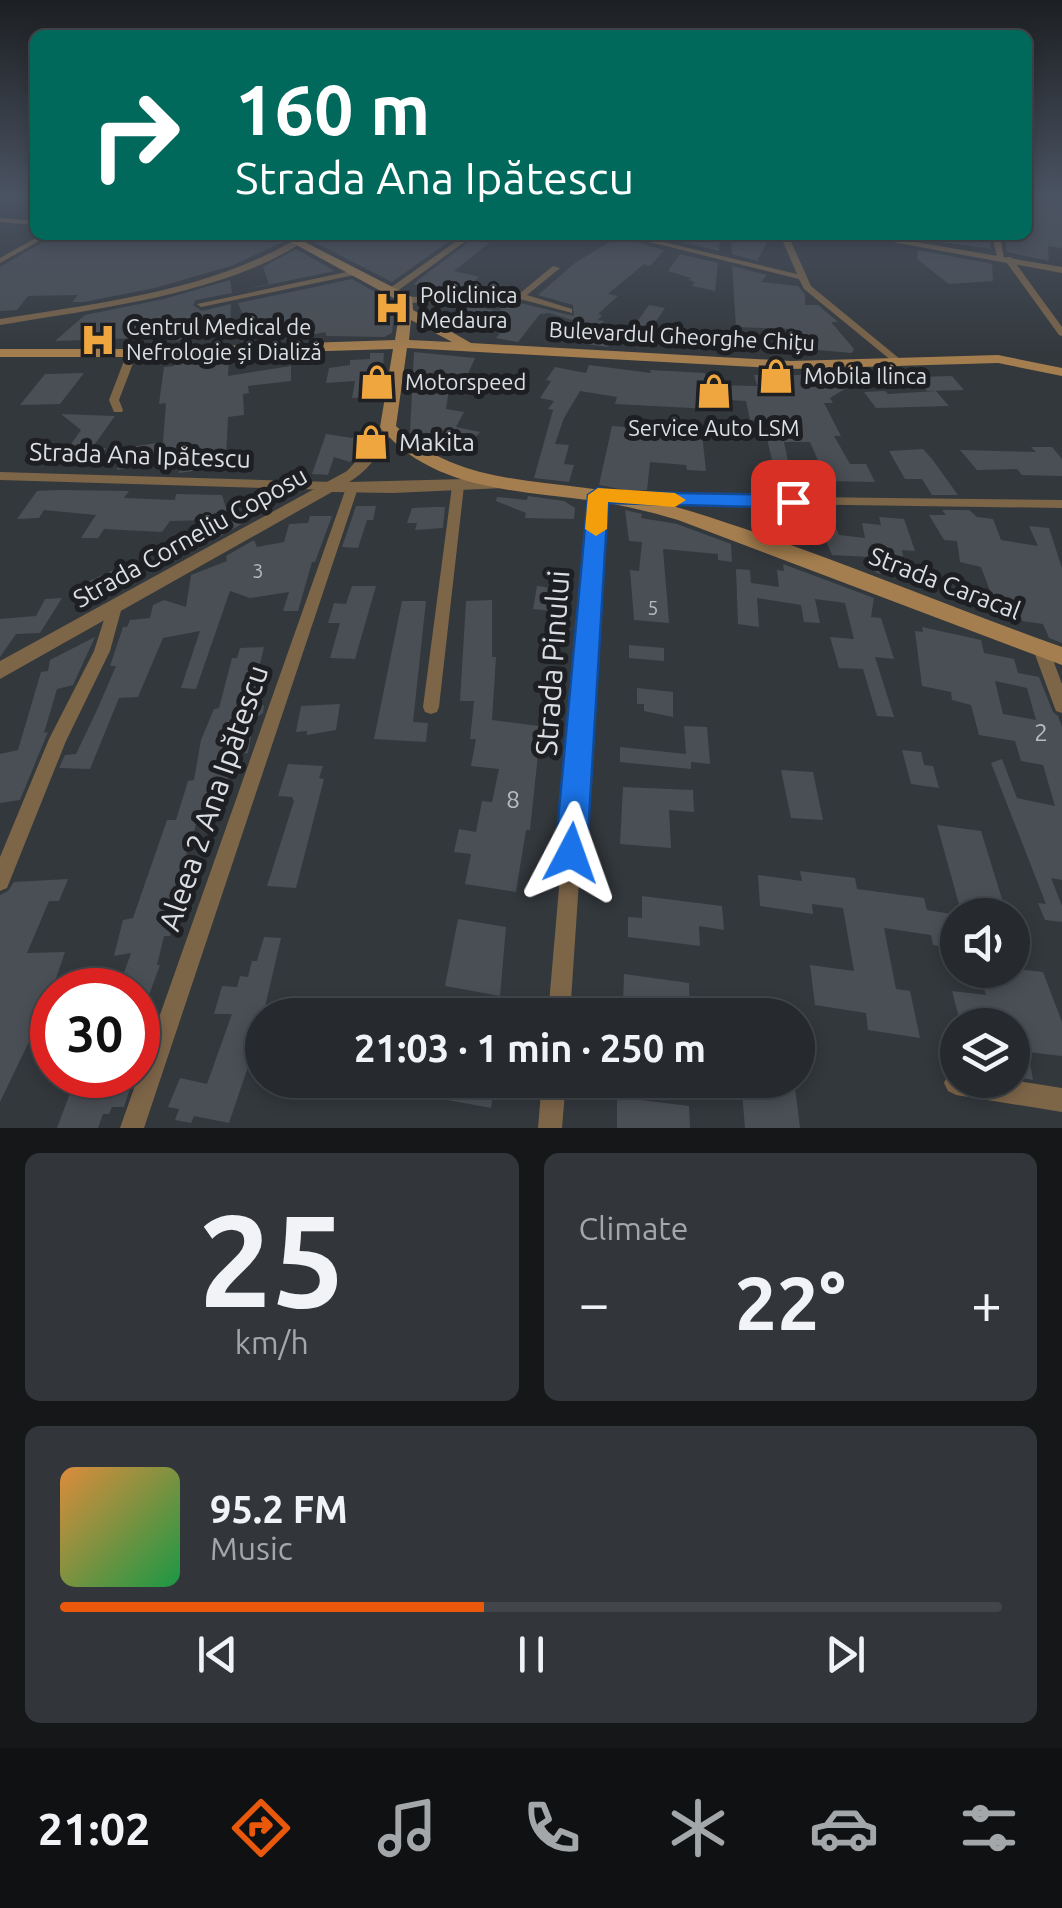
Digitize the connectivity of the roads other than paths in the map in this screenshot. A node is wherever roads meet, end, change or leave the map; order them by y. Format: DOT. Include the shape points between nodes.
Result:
graph roads {
  1 [pos="23,249"];
  2 [pos="285,249"];
  3 [pos="307,249"];
  4 [pos="451,249"];
  5 [pos="684,249"];
  6 [pos="790,249"];
  7 [pos="945,249"];
  8 [pos="1001,249"];
  9 [pos="1005,258"];
  10 [pos="0,262"];
  11 [pos="556,268"];
  12 [pos="1062,270"];
  13 [pos="356,272"];
  14 [pos="801,276"];
  15 [pos="394,290"];
  16 [pos="521,296"];
  17 [pos="201,304"];
  18 [pos="408,306"];
  19 [pos="569,311"];
  20 [pos="0,322"];
  21 [pos="1062,333"];
  22 [pos="399,344"];
  23 [pos="470,346"];
  24 [pos="0,352"];
  25 [pos="132,353"];
  26 [pos="900,364"];
  27 [pos="1061,371"];
  28 [pos="118,410"];
  29 [pos="388,427"];
  30 [pos="0,476"];
  31 [pos="504,484"];
  32 [pos="458,486"];
  33 [pos="342,487"];
  34 [pos="598,495"];
  35 [pos="621,499"];
  36 [pos="1062,504"];
  37 [pos="116,606"];
  38 [pos="1052,652"];
  39 [pos="0,671"];
  40 [pos="1062,706"];
  41 [pos="430,707"];
  42 [pos="0,880"];
  43 [pos="560,998"];
  44 [pos="1030,1095"];
  45 [pos="552,1098"];
  46 [pos="1062,1100"];
  47 [pos="132,1128"];
  48 [pos="550,1128"];
  1 -- 10 [label="street"];
  2 -- 20 [label="street" via="196,282"];
  3 -- 13 [label="main road"];
  4 -- 15 [label="street"];
  5 -- 14 [label="street"];
  6 -- 14 [label="street"];
  7 -- 9 [label="street"];
  8 -- 9 [label="street"];
  9 -- 12 [label="street"];
  9 -- 21 [label="street"];
  11 -- 16 [label="street"];
  13 -- 15 [label="main road"];
  13 -- 17 [label="street"];
  14 -- 26 [label="street"];
  15 -- 18 [label="main road"];
  16 -- 18 [label="street"];
  16 -- 19 [label="street"];
  18 -- 22 [label="main road"];
  18 -- 23 [label="main road"];
  22 -- 23 [label="main road, Bulevardul Gheorghe Chițu"];
  22 -- 25 [label="main road, Bulevardul Gheorghe Chițu"];
  22 -- 29 [label="main road"];
  23 -- 26 [label="main road, Bulevardul Gheorghe Chițu" via="791,365"];
  24 -- 25 [label="main road, Bulevardul Gheorghe Chițu"];
  25 -- 28 [label="street" via="114,400"];
  26 -- 27 [label="main road, Bulevardul Gheorghe Chițu" via="998,360"];
  29 -- 31 [label="main road, Strada Caracal" via="424,459"];
  29 -- 33 [label="street, Strada Corneliu Coposu"];
  30 -- 33 [label="street, Strada Ana Ipătescu"];
  31 -- 32 [label="street, Strada Ana Ipătescu"];
  31 -- 34 [label="main road, Strada Caracal"];
  32 -- 33 [label="street, Strada Ana Ipătescu"];
  32 -- 41 [label="street"];
  33 -- 37 [label="street, Strada Corneliu Coposu"];
  33 -- 47 [label="street, Aleea 2 Ana Ipătescu"];
  34 -- 35 [label="main road, Strada Caracal"];
  34 -- 43 [label="street, Strada Pinului"];
  35 -- 36 [label="street"];
  35 -- 38 [label="main road, Strada Caracal" via="715,526"];
  37 -- 39 [label="street, Strada Corneliu Coposu"];
  37 -- 42 [label="street"];
  38 -- 40 [label="street"];
  44 -- 46 [label="street"];
  45 -- 48 [label="street"];
}
